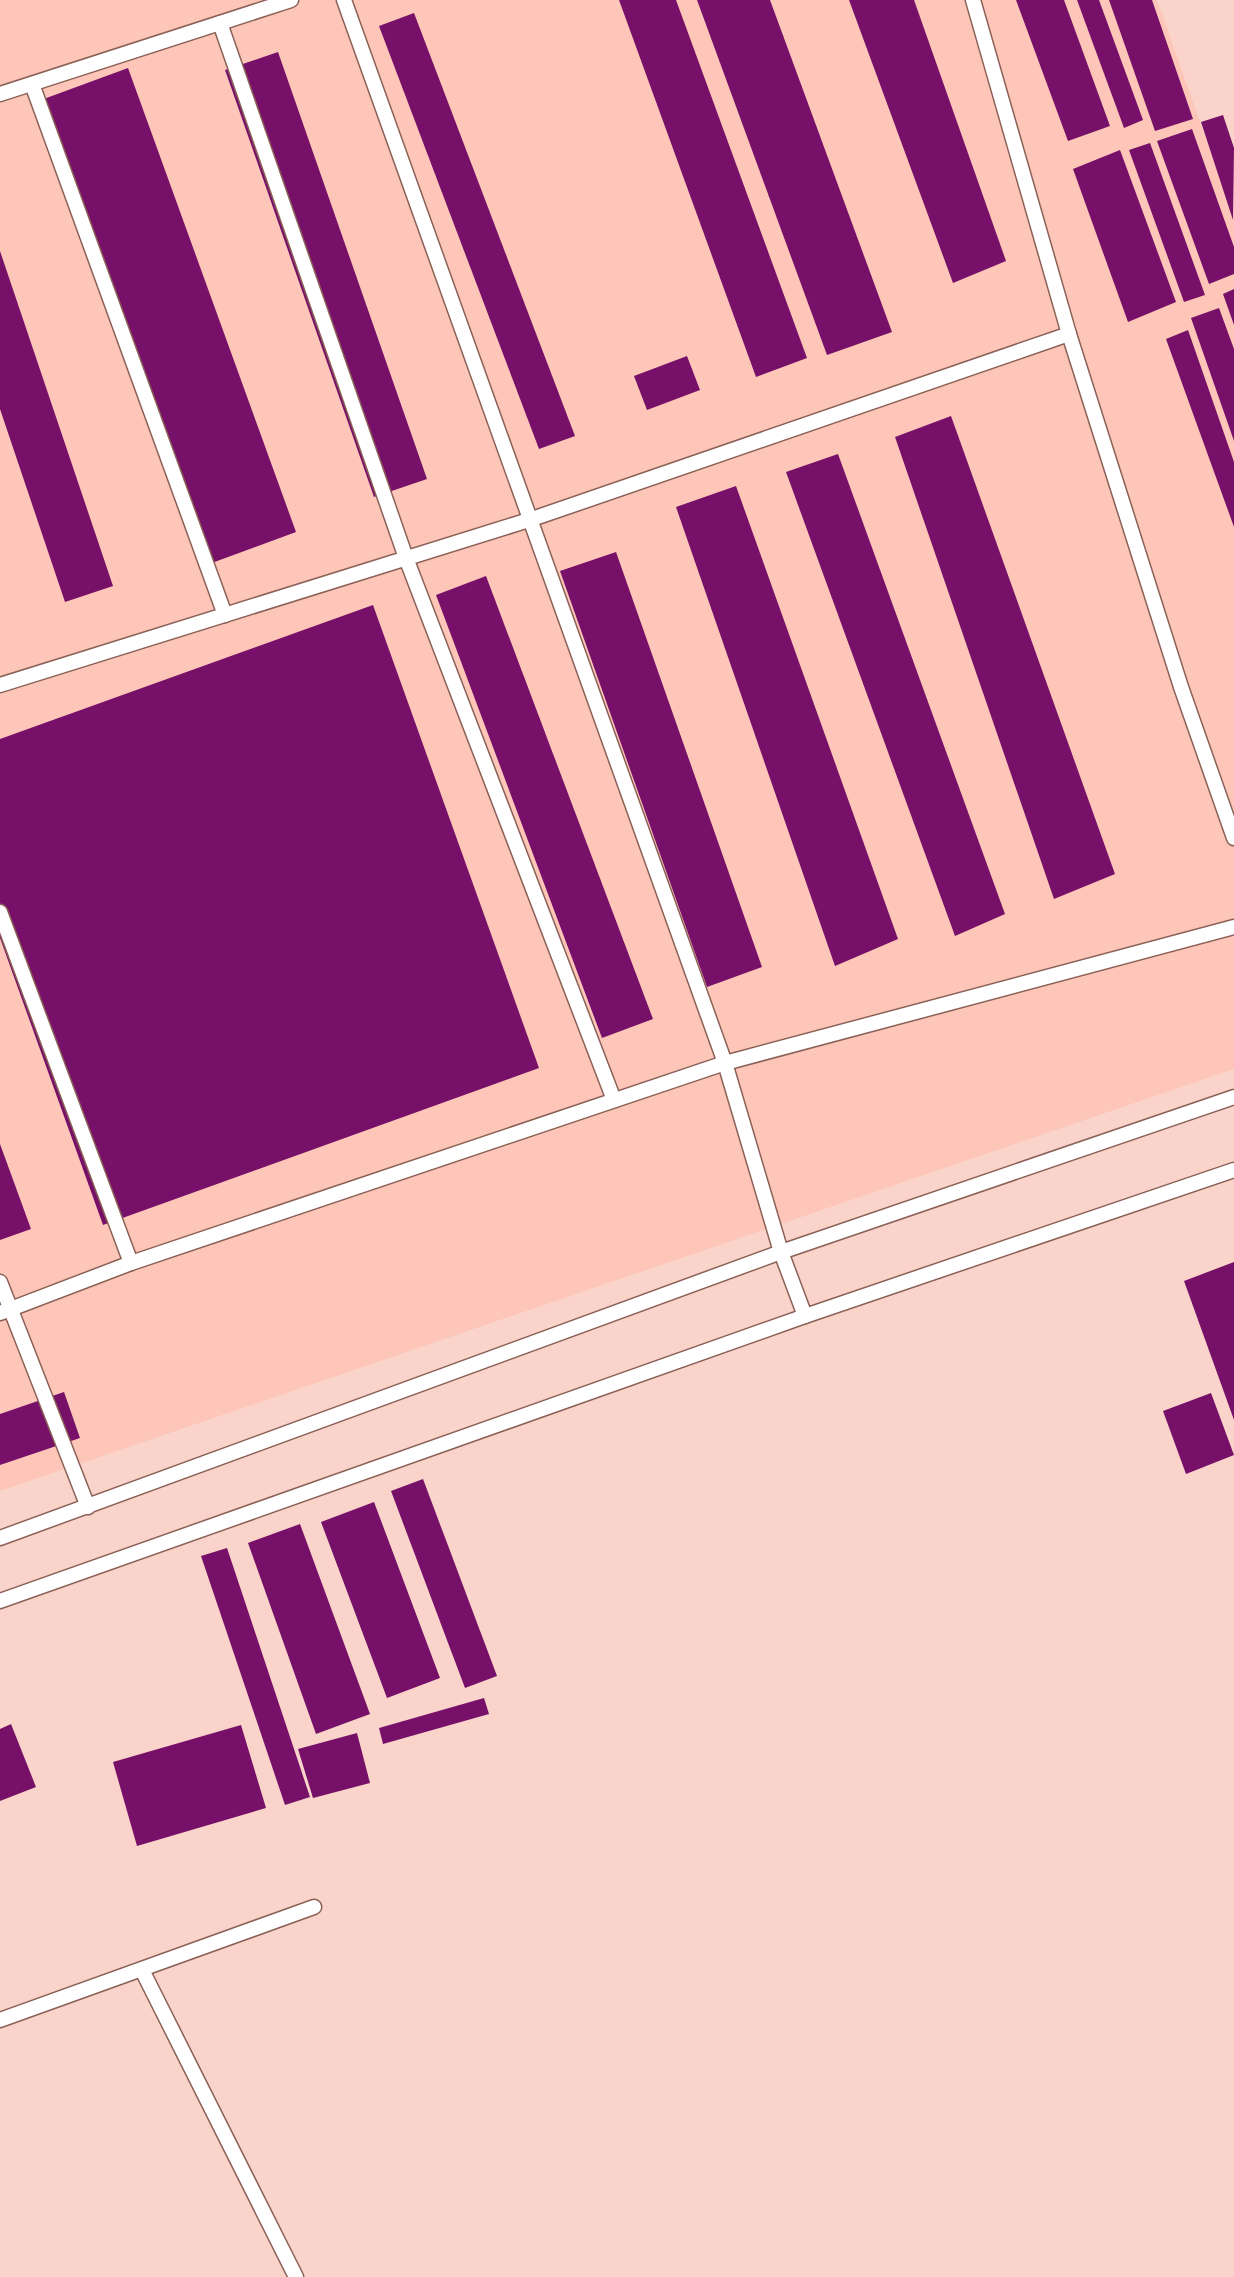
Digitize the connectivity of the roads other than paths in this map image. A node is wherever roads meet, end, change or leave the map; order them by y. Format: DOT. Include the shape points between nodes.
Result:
graph roads {
  1 [pos="291,0"];
  2 [pos="344,0"];
  3 [pos="973,0"];
  4 [pos="220,23"];
  5 [pos="32,84"];
  6 [pos="0,94"];
  7 [pos="1069,334"];
  8 [pos="532,519"];
  9 [pos="406,558"];
  10 [pos="225,615"];
  11 [pos="0,685"];
  12 [pos="1234,838"];
  13 [pos="0,912"];
  14 [pos="1234,927"];
  15 [pos="725,1063"];
  16 [pos="1234,1097"];
  17 [pos="614,1100"];
  18 [pos="1234,1170"];
  19 [pos="781,1252"];
  20 [pos="131,1263"];
  21 [pos="0,1282"];
  22 [pos="5,1311"];
  23 [pos="805,1316"];
  24 [pos="88,1507"];
  25 [pos="0,1538"];
  26 [pos="0,1601"];
  27 [pos="314,1907"];
  28 [pos="142,1970"];
  29 [pos="0,2020"];
  30 [pos="296,2277"];
  1 -- 4 [label="lane"];
  2 -- 8 [label="lane"];
  3 -- 7 [label="lane"];
  4 -- 5 [label="lane"];
  4 -- 9 [label="lane"];
  5 -- 6 [label="lane"];
  5 -- 10 [label="lane"];
  7 -- 8 [label="lane"];
  7 -- 12 [label="lane"];
  8 -- 9 [label="lane"];
  8 -- 15 [label="lane"];
  9 -- 10 [label="lane"];
  9 -- 17 [label="lane"];
  10 -- 11 [label="lane"];
  13 -- 20 [label="lane"];
  14 -- 15 [label="lane"];
  15 -- 17 [label="lane"];
  15 -- 19 [label="lane"];
  16 -- 19 [label="lane"];
  17 -- 20 [label="lane"];
  18 -- 23 [label="lane"];
  19 -- 23 [label="lane"];
  19 -- 24 [label="lane"];
  20 -- 22 [label="lane"];
  21 -- 22 [label="lane"];
  22 -- 24 [label="lane"];
  23 -- 26 [label="lane"];
  24 -- 25 [label="lane"];
  27 -- 28 [label="lane"];
  28 -- 29 [label="lane"];
  28 -- 30 [label="lane"];
}
